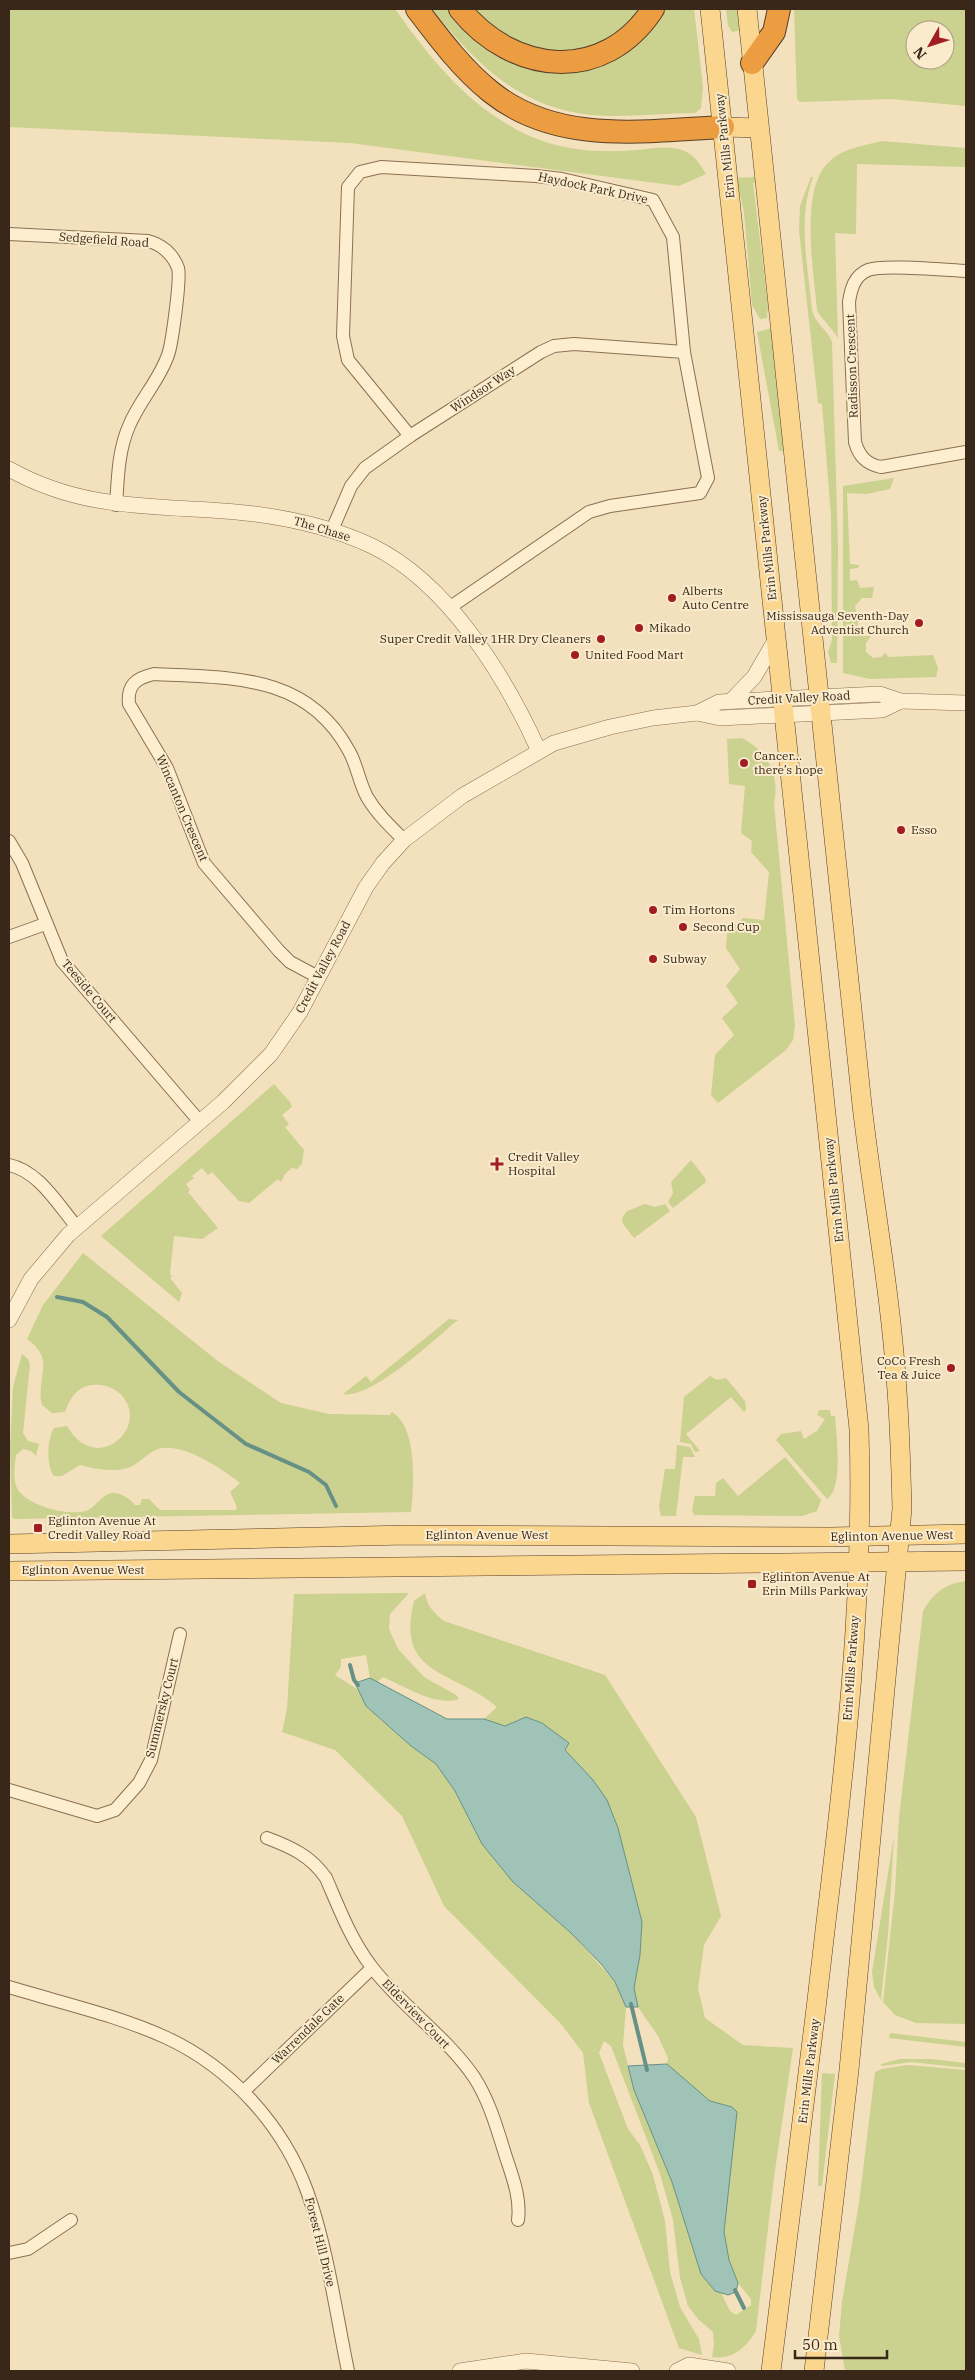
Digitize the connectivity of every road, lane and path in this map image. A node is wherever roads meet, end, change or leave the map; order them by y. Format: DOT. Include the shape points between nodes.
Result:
graph roads {
  1 [pos="417,9"];
  2 [pos="460,9"];
  3 [pos="653,9"];
  4 [pos="710,9"];
  5 [pos="747,9"];
  6 [pos="779,9"];
  7 [pos="752,63"];
  8 [pos="723,128"];
  9 [pos="759,128"];
  10 [pos="9,234"];
  11 [pos="966,271"];
  12 [pos="684,352"];
  13 [pos="410,436"];
  14 [pos="966,452"];
  15 [pos="9,469"];
  16 [pos="116,505"];
  17 [pos="332,530"];
  18 [pos="449,608"];
  19 [pos="776,639"];
  20 [pos="731,701"];
  21 [pos="966,703"];
  22 [pos="820,705"];
  23 [pos="784,707"];
  24 [pos="697,713"];
  25 [pos="539,751"];
  26 [pos="404,840"];
  27 [pos="9,841"];
  28 [pos="45,924"];
  29 [pos="9,937"];
  30 [pos="318,977"];
  31 [pos="200,1122"];
  32 [pos="9,1165"];
  33 [pos="77,1227"];
  34 [pos="9,1320"];
  35 [pos="966,1534"];
  36 [pos="860,1536"];
  37 [pos="899,1536"];
  38 [pos="9,1544"];
  39 [pos="966,1561"];
  40 [pos="897,1562"];
  41 [pos="858,1563"];
  42 [pos="9,1571"];
  43 [pos="180,1634"];
  44 [pos="9,1790"];
  45 [pos="267,1838"];
  46 [pos="372,1968"];
  47 [pos="9,1987"];
  48 [pos="244,2091"];
  49 [pos="71,2220"];
  50 [pos="518,2220"];
  51 [pos="9,2253"];
  52 [pos="348,2371"];
  53 [pos="460,2371"];
  54 [pos="632,2371"];
  55 [pos="677,2371"];
  56 [pos="728,2371"];
  57 [pos="771,2371"];
  58 [pos="814,2371"];
  1 -- 8 [label="highway" via="443,43 491,92 534,117 595,131"];
  2 -- 3 [label="highway" via="482,33 505,49 537,60 558,61 586,59 606,51 625,39"];
  4 -- 8 [label="main road, Erin Mills Parkway"];
  5 -- 7 [label="main road"];
  6 -- 7 [label="highway" via="774,32"];
  7 -- 9 [label="main road"];
  8 -- 9 [label="main road"];
  8 -- 19 [label="main road, Erin Mills Parkway"];
  9 -- 22 [label="main road"];
  10 -- 16 [label="street, Sedgefield Road" via="148,241 159,244 170,254 178,269 172,344 162,368 129,424 121,447"];
  11 -- 14 [label="street, Radisson Crescent" via="868,270 856,279 849,302 855,442 864,460 881,467"];
  12 -- 13 [label="street, Windsor Way" via="574,344 554,346"];
  12 -- 13 [label="street, Haydock Park Drive" via="673,236 654,200 536,176 381,167 360,172 348,187 344,268 348,360"];
  12 -- 18 [label="street, Haydock Park Drive" via="708,478 700,494 610,506 590,512"];
  13 -- 17 [label="street, Windsor Way" via="365,468 351,486"];
  15 -- 16 [label="street, The Chase" via="65,494"];
  16 -- 17 [label="street, The Chase" via="282,517"];
  17 -- 18 [label="street, The Chase" via="373,547 415,574"];
  18 -- 25 [label="street, The Chase" via="503,682"];
  19 -- 20 [label="street" via="754,677"];
  19 -- 23 [label="main road, Erin Mills Parkway"];
  20 -- 23 [label="street, Credit Valley Road"];
  20 -- 24 [label="street, Credit Valley Road" via="719,702"];
  21 -- 22 [label="street, Credit Valley Road" via="901,701 882,710"];
  22 -- 23 [label="street, Credit Valley Road"];
  22 -- 37 [label="main road" via="863,1111 896,1381 902,1490"];
  23 -- 24 [label="street, Credit Valley Road" via="720,718"];
  23 -- 36 [label="main road, Erin Mills Parkway" via="859,1429"];
  24 -- 25 [label="street, Credit Valley Road" via="610,727 565,738"];
  25 -- 26 [label="street, Credit Valley Road" via="462,796"];
  26 -- 30 [label="street, Credit Valley Road" via="366,887"];
  26 -- 30 [label="street, Wincanton Crescent" via="376,812 340,736 326,717 305,701 283,690 243,679 154,674 143,676 131,686 129,704 167,768 204,863 290,962"];
  27 -- 28 [label="street, Teeside Court" via="22,863"];
  28 -- 29 [label="street"];
  28 -- 31 [label="street, Teeside Court" via="62,961"];
  30 -- 31 [label="street, Credit Valley Road" via="300,1012 271,1054"];
  31 -- 33 [label="street, Credit Valley Road"];
  32 -- 33 [label="street" via="20,1167 34,1177"];
  33 -- 34 [label="street, Credit Valley Road" via="31,1279"];
  35 -- 37 [label="main road, Eglinton Avenue West"];
  36 -- 37 [label="main road, Eglinton Avenue West"];
  36 -- 38 [label="main road, Eglinton Avenue West" via="407,1535"];
  36 -- 41 [label="main road, Erin Mills Parkway"];
  37 -- 40 [label="main road"];
  39 -- 40 [label="main road, Eglinton Avenue West"];
  40 -- 41 [label="main road, Eglinton Avenue West"];
  40 -- 58 [label="main road" via="849,2070"];
  41 -- 42 [label="main road, Eglinton Avenue West"];
  41 -- 57 [label="main road, Erin Mills Parkway" via="850,1702 836,1837"];
  43 -- 44 [label="street, Summersky Court" via="150,1760 139,1784 115,1810 97,1816"];
  45 -- 46 [label="street, Elderview Court" via="290,1847 319,1868 358,1949"];
  46 -- 48 [label="street, Warrendale Gate"];
  46 -- 50 [label="street, Elderview Court" via="459,2058 483,2093 516,2186 520,2205"];
  47 -- 48 [label="street, Forest Hill Drive" via="120,2020 169,2039 214,2066"];
  48 -- 52 [label="street, Forest Hill Drive" via="293,2158 307,2190"];
  49 -- 51 [label="street" via="28,2249"];
  53 -- 54 [label="street" via="526,2361"];
  55 -- 56 [label="street" via="689,2365"];
}
